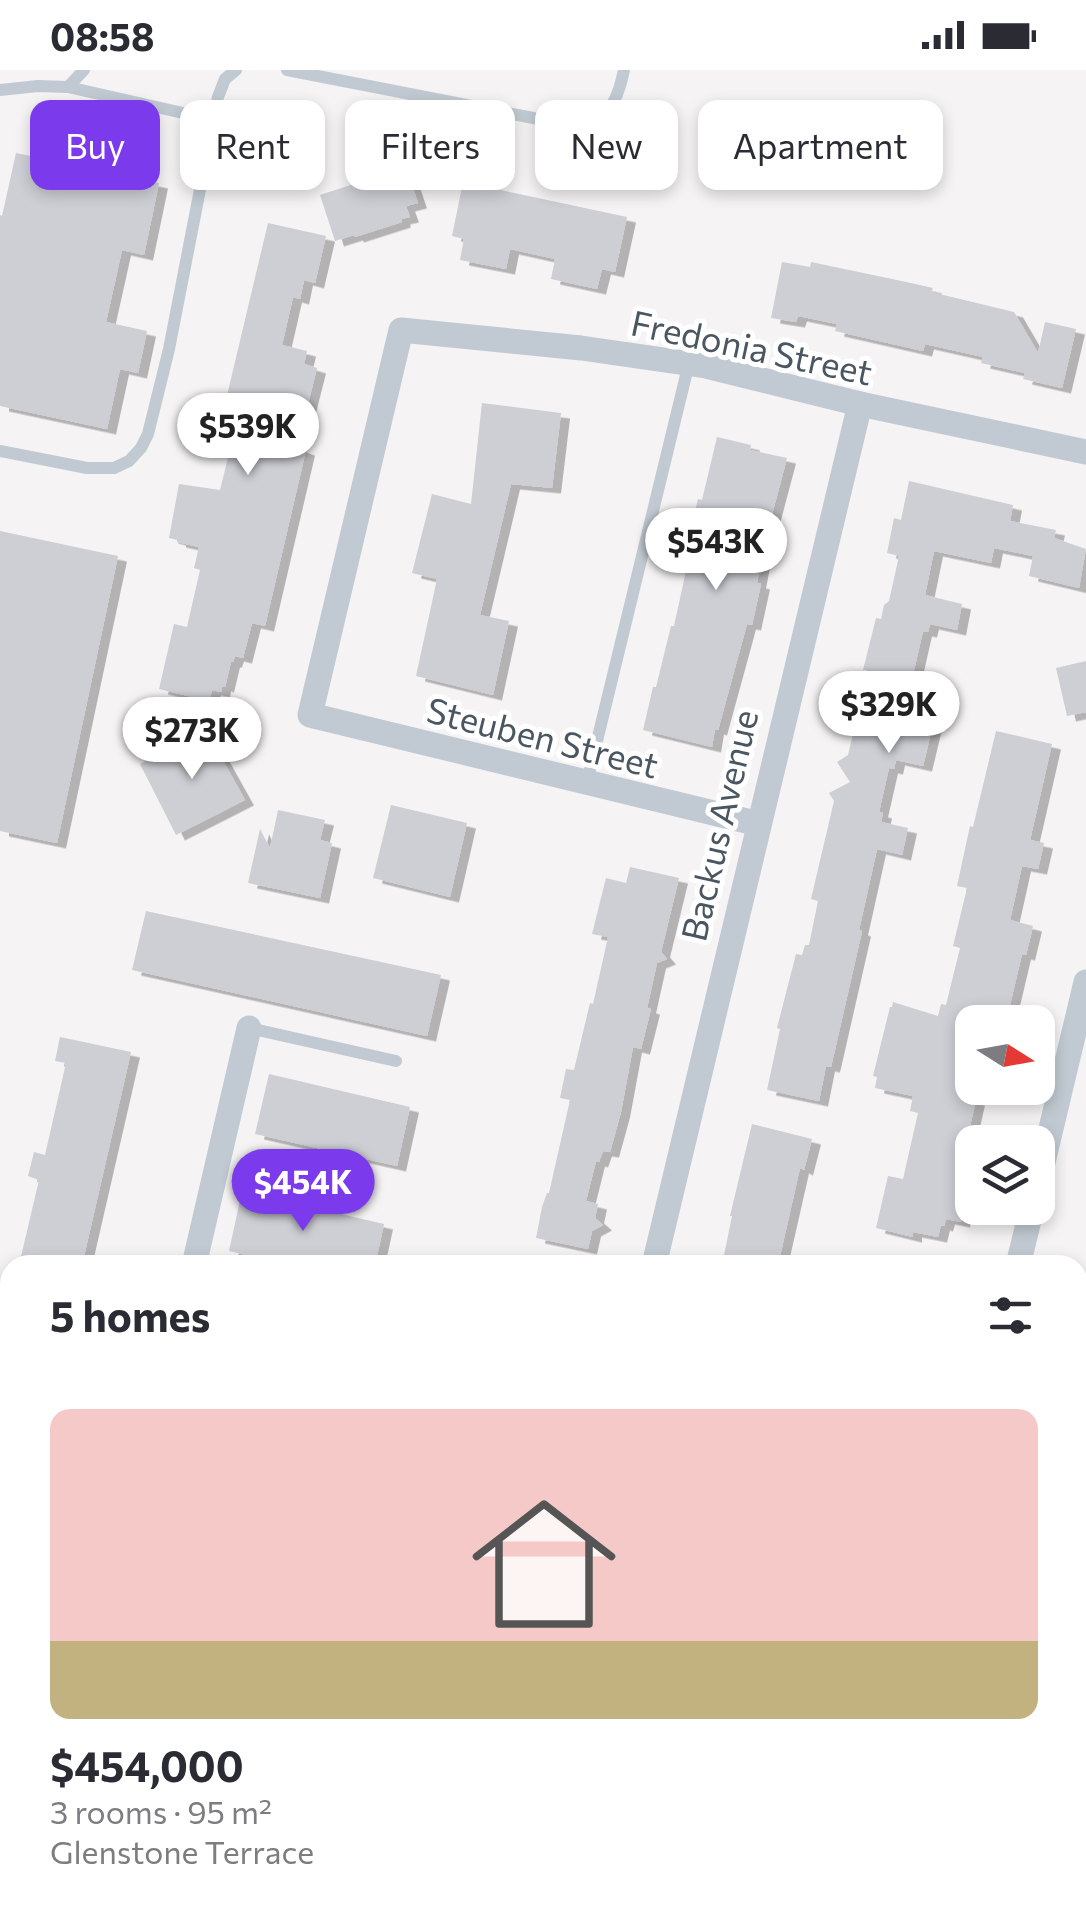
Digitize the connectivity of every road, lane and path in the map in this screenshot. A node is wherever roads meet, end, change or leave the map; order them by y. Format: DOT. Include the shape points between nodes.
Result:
graph roads {
  1 [pos="84,70"];
  2 [pos="236,70"];
  3 [pos="287,70"];
  4 [pos="624,70"];
  5 [pos="68,87"];
  6 [pos="0,90"];
  7 [pos="219,100"];
  8 [pos="180,112"];
  9 [pos="200,190"];
  10 [pos="689,363"];
  11 [pos="860,404"];
  12 [pos="0,450"];
  13 [pos="1086,452"];
  14 [pos="310,715"];
  15 [pos="587,782"];
  16 [pos="759,824"];
  17 [pos="1086,982"];
  18 [pos="250,1028"];
  19 [pos="396,1061"];
  20 [pos="1052,1125"];
  21 [pos="1028,1225"];
  22 [pos="196,1255"];
  23 [pos="656,1255"];
  24 [pos="1020,1255"];
  1 -- 5 [label="lane"];
  2 -- 7 [label="lane" via="225,78"];
  3 -- 4 [label="lane" via="574,122 608,110 619,96"];
  5 -- 6 [label="lane"];
  5 -- 8 [label="lane"];
  9 -- 12 [label="lane" via="169,350 141,448 114,468"];
  10 -- 11 [label="street, Fredonia Street"];
  10 -- 14 [label="street, Fredonia Street" via="401,330"];
  10 -- 15 [label="lane"];
  11 -- 13 [label="street, Fredonia Street"];
  11 -- 16 [label="street, Backus Avenue"];
  14 -- 15 [label="street, Steuben Street"];
  15 -- 16 [label="street, Steuben Street"];
  16 -- 23 [label="street, Backus Avenue"];
  17 -- 20 [label="street"];
  18 -- 19 [label="lane"];
  18 -- 22 [label="street"];
  21 -- 24 [label="street"];
}
